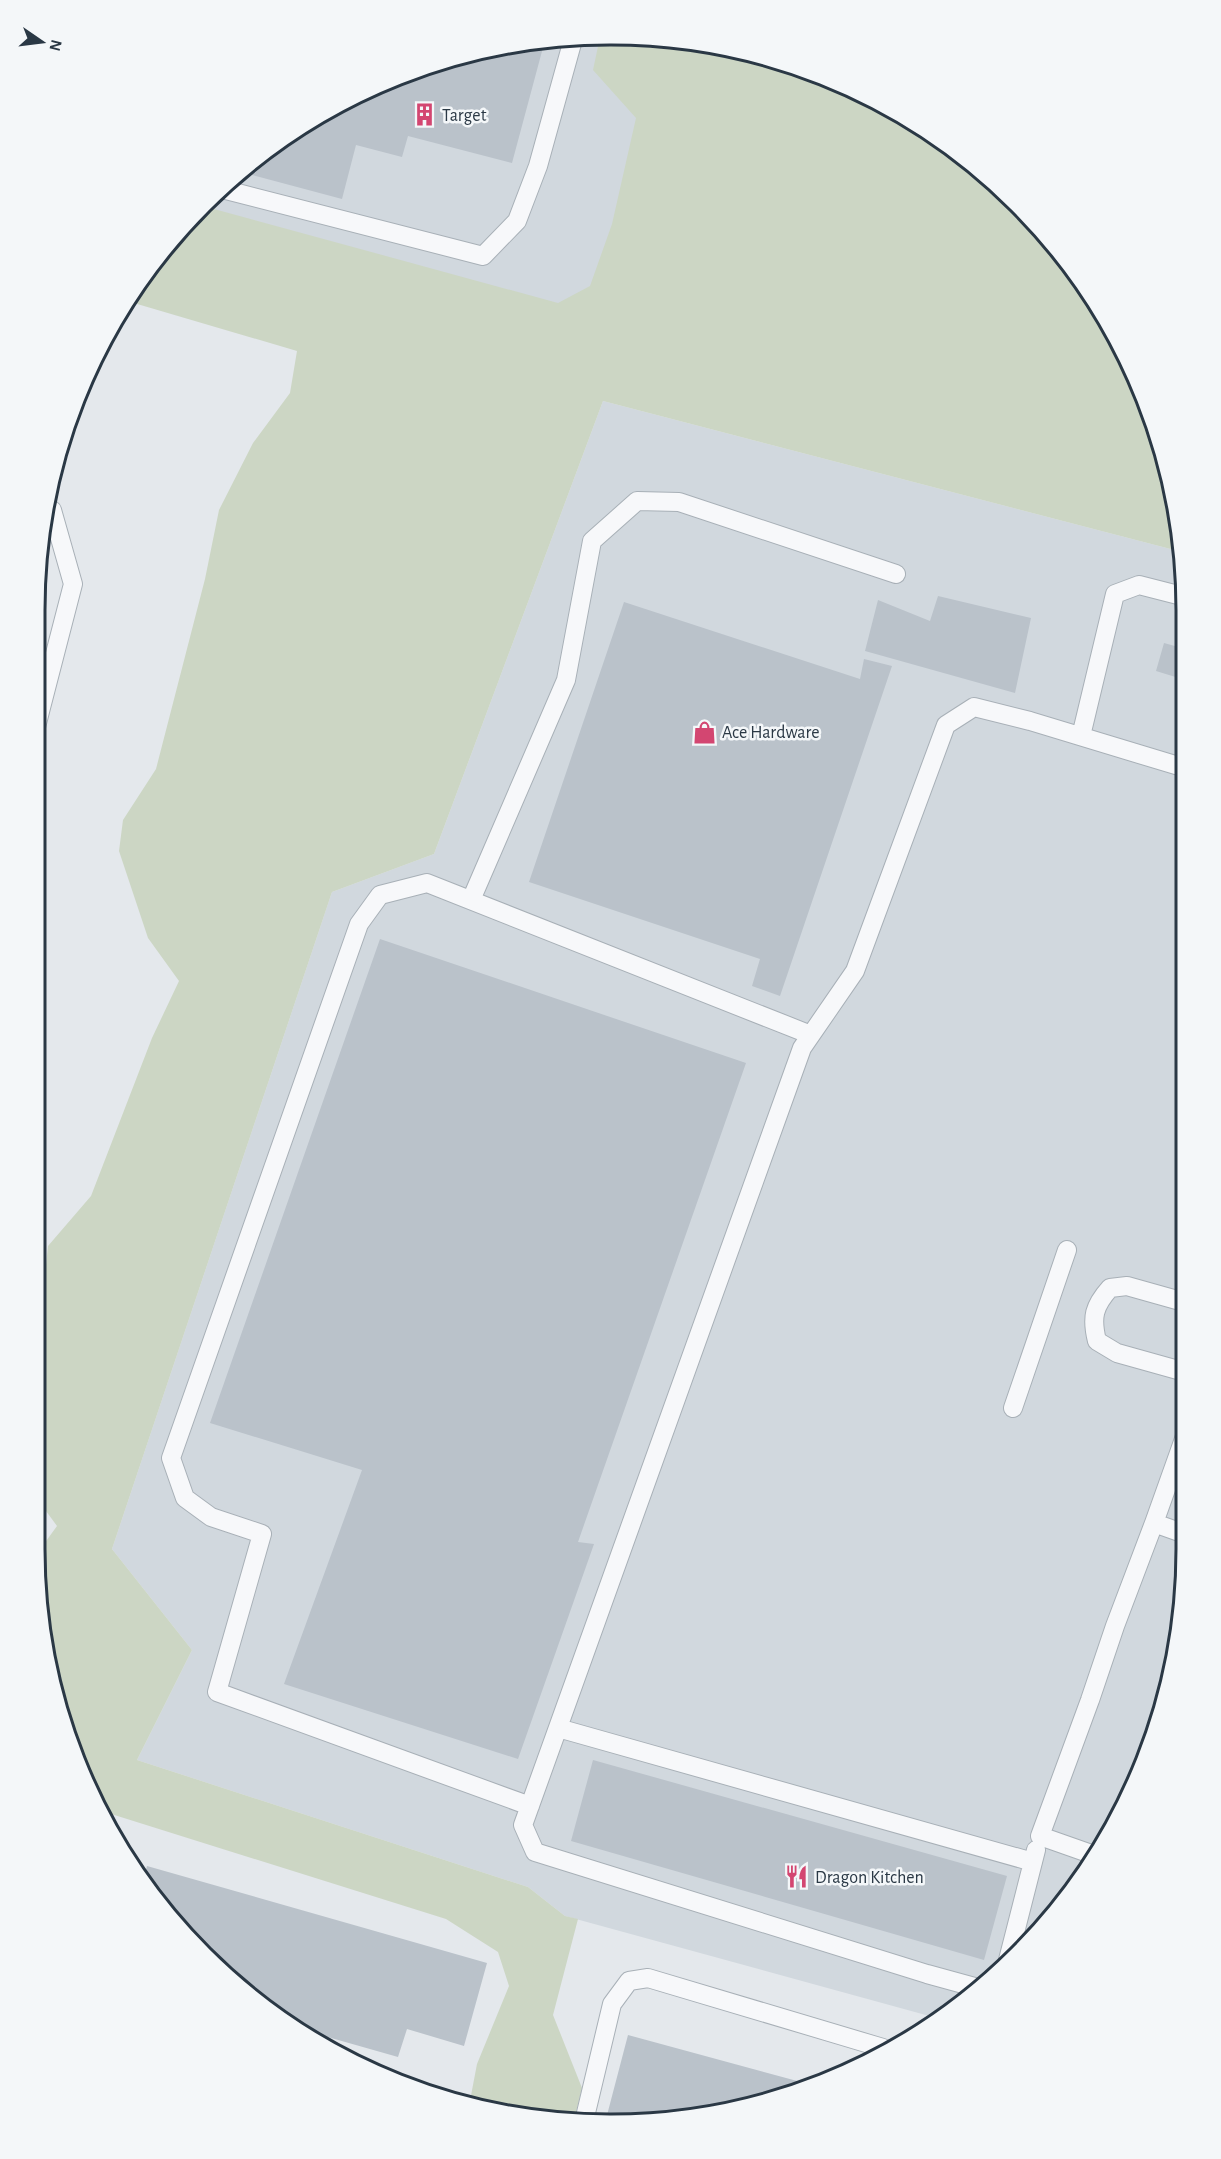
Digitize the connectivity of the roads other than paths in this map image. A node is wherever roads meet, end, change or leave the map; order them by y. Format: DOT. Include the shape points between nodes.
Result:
graph roads {
  1 [pos="571,46"];
  2 [pos="231,191"];
  3 [pos="54,515"];
  4 [pos="896,574"];
  5 [pos="1176,594"];
  6 [pos="45,692"];
  7 [pos="1081,736"];
  8 [pos="1176,765"];
  9 [pos="471,900"];
  10 [pos="812,1035"];
  11 [pos="1067,1250"];
  12 [pos="1176,1300"];
  13 [pos="1176,1369"];
  14 [pos="1013,1408"];
  15 [pos="1176,1461"];
  16 [pos="1154,1523"];
  17 [pos="1176,1531"];
  18 [pos="558,1728"];
  19 [pos="530,1806"];
  20 [pos="1040,1836"];
  21 [pos="1087,1853"];
  22 [pos="1033,1862"];
  23 [pos="1011,1947"];
  24 [pos="969,1986"];
  25 [pos="878,2046"];
  26 [pos="586,2113"];
  1 -- 2 [label="lane" via="538,166 517,221 483,256"];
  3 -- 6 [label="lane" via="73,584"];
  4 -- 9 [label="lane" via="679,502 637,501 592,541 566,680"];
  5 -- 7 [label="lane" via="1139,585 1115,594"];
  7 -- 8 [label="lane"];
  7 -- 10 [label="lane" via="974,707 946,725 855,971"];
  9 -- 10 [label="lane"];
  9 -- 19 [label="lane" via="427,883 380,896 358,924 171,1458 185,1498 210,1517 262,1534 217,1692"];
  10 -- 18 [label="lane" via="802,1048"];
  11 -- 14 [label="lane"];
  12 -- 13 [label="lane" via="1127,1286 1110,1288 1095,1308 1093,1325 1097,1341 1117,1353"];
  15 -- 16 [label="lane"];
  16 -- 17 [label="lane"];
  16 -- 20 [label="lane"];
  18 -- 19 [label="lane"];
  18 -- 22 [label="lane"];
  19 -- 24 [label="lane" via="523,1825 536,1852"];
  20 -- 21 [label="lane"];
  20 -- 22 [label="lane"];
  22 -- 23 [label="lane"];
  25 -- 26 [label="lane" via="648,1978 629,1981 612,2004"];
}
